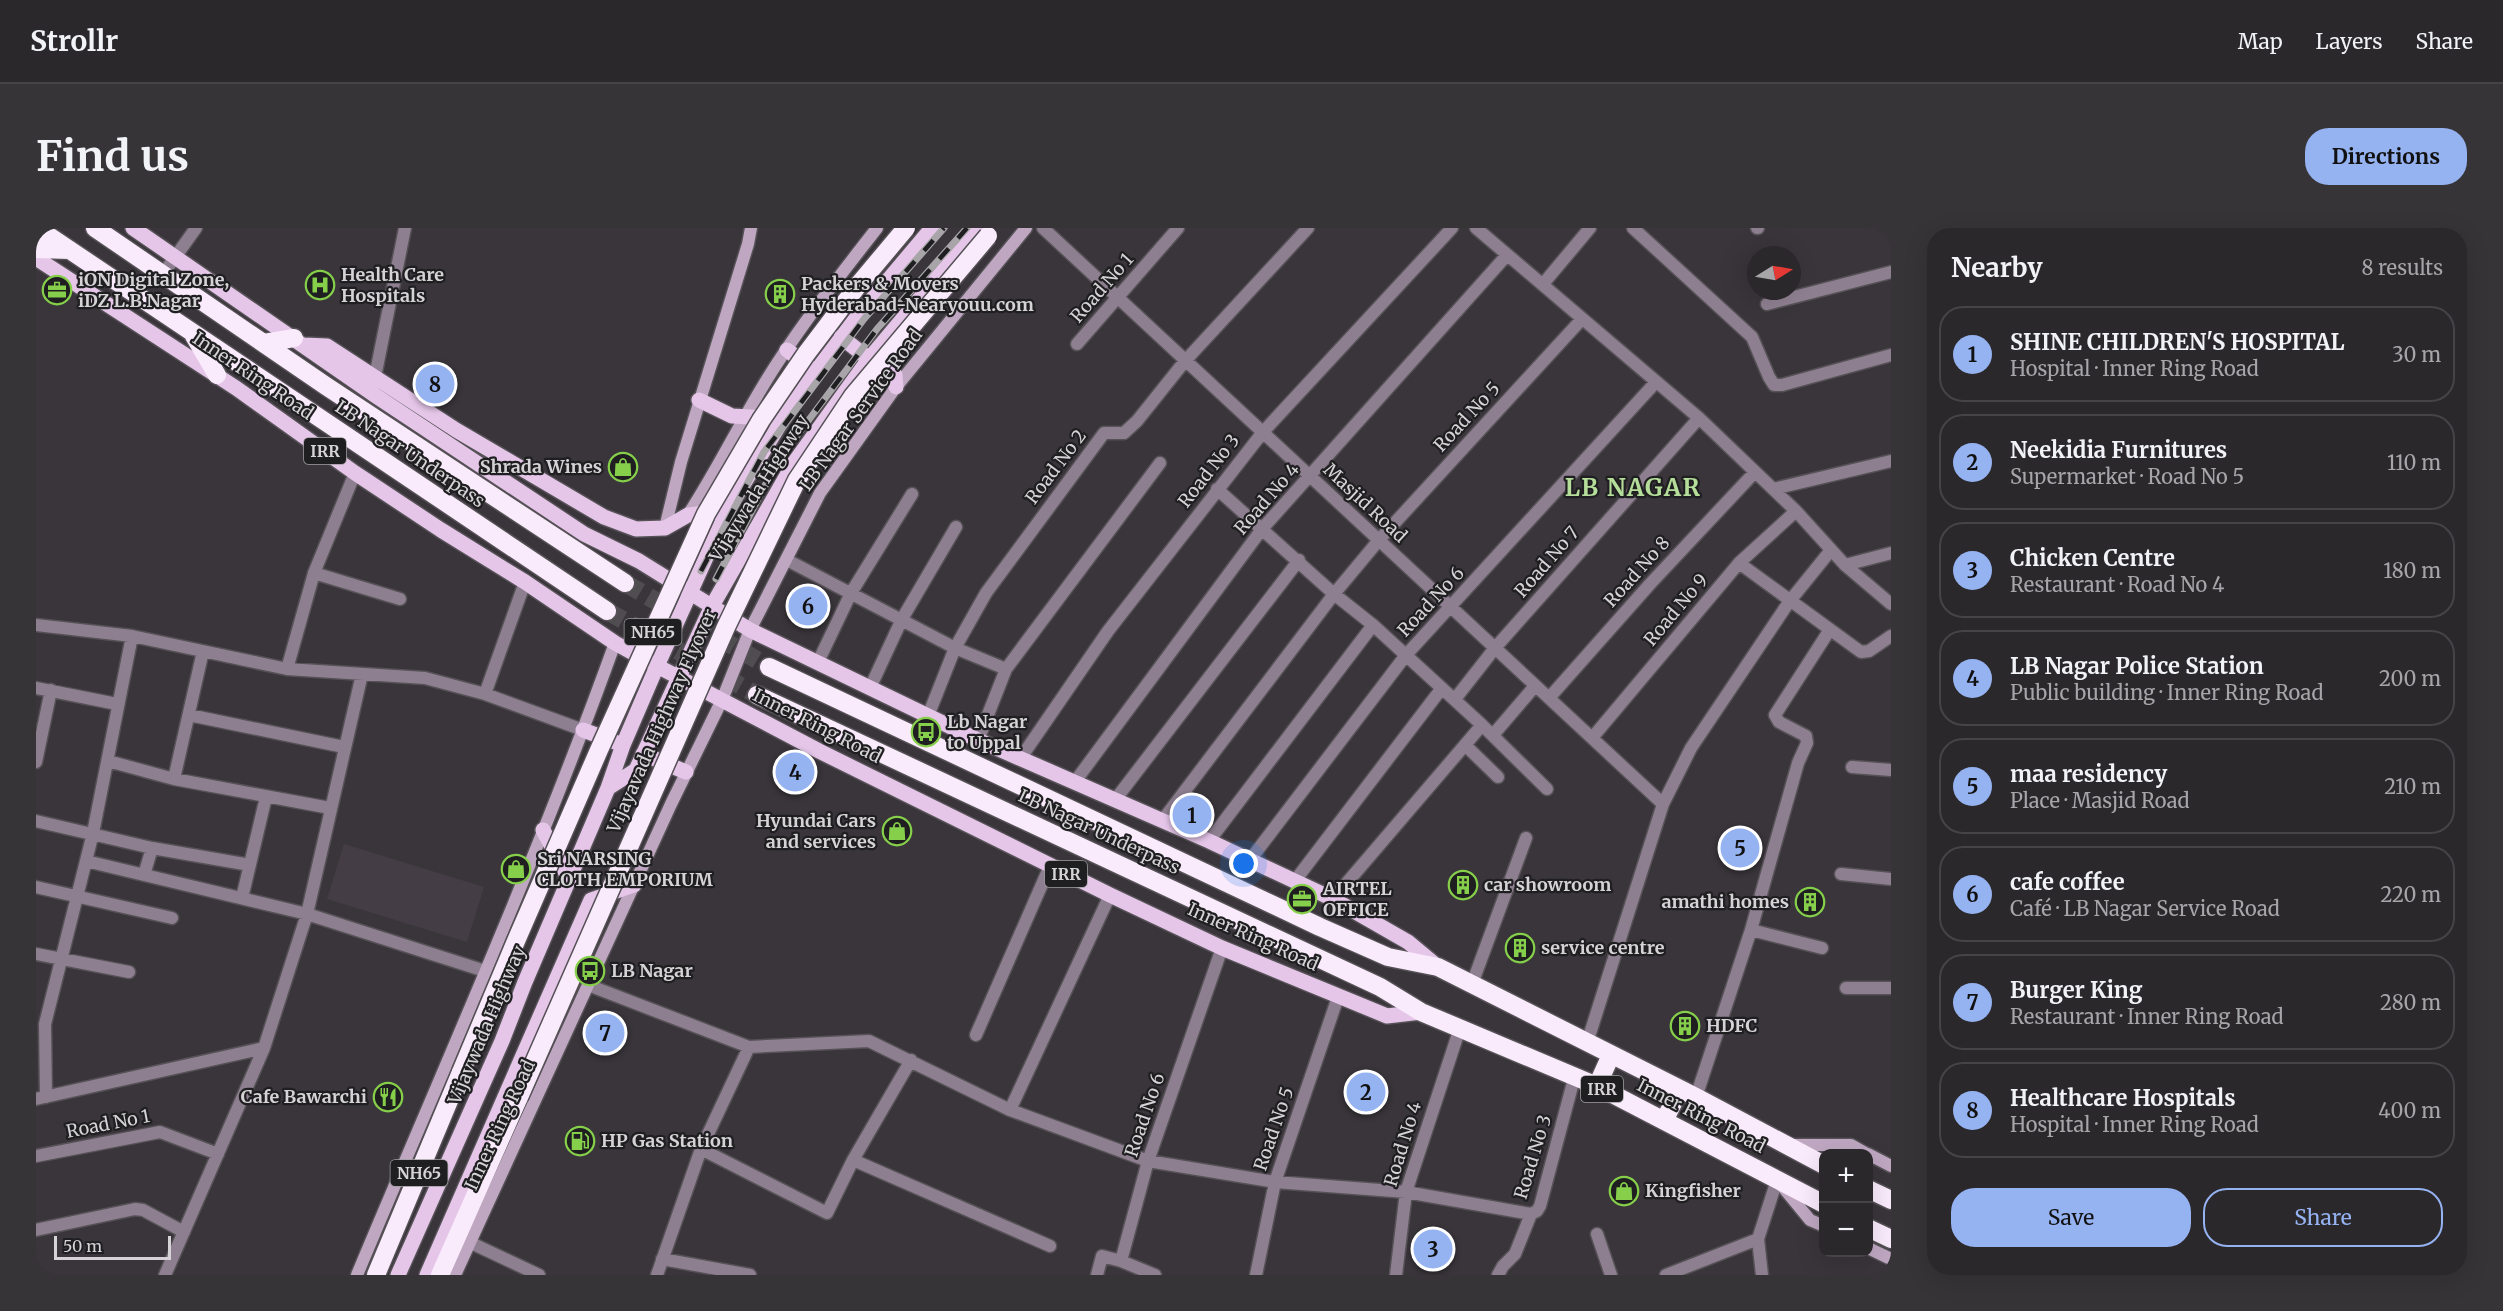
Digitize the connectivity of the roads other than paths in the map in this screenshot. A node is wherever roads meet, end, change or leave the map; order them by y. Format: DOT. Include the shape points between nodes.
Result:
graph roads {
  1 [pos="95,228"];
  2 [pos="133,228"];
  3 [pos="196,228"];
  4 [pos="405,228"];
  5 [pos="751,228"];
  6 [pos="877,228"];
  7 [pos="906,228"];
  8 [pos="932,228"];
  9 [pos="1026,228"];
  10 [pos="1043,228"];
  11 [pos="1178,228"];
  12 [pos="1308,228"];
  13 [pos="1452,228"];
  14 [pos="1476,228"];
  15 [pos="1590,228"];
  16 [pos="1633,228"];
  17 [pos="38,229"];
  18 [pos="987,231"];
  19 [pos="36,249"];
  20 [pos="70,250"];
  21 [pos="1507,255"];
  22 [pos="175,256"];
  23 [pos="36,258"];
  24 [pos="1891,272"];
  25 [pos="163,274"];
  26 [pos="1543,284"];
  27 [pos="1118,298"];
  28 [pos="1767,304"];
  29 [pos="1582,319"];
  30 [pos="191,330"];
  31 [pos="841,337"];
  32 [pos="299,341"];
  33 [pos="264,343"];
  34 [pos="1077,344"];
  35 [pos="787,350"];
  36 [pos="1891,355"];
  37 [pos="869,359"];
  38 [pos="1185,361"];
  39 [pos="816,371"];
  40 [pos="218,375"];
  41 [pos="375,377"];
  42 [pos="1656,382"];
  43 [pos="896,387"];
  44 [pos="699,400"];
  45 [pos="781,418"];
  46 [pos="1699,418"];
  47 [pos="742,421"];
  48 [pos="1263,432"];
  49 [pos="762,452"];
  50 [pos="1891,460"];
  51 [pos="1160,463"];
  52 [pos="1755,472"];
  53 [pos="355,473"];
  54 [pos="1310,476"];
  55 [pos="1217,489"];
  56 [pos="1773,489"];
  57 [pos="912,494"];
  58 [pos="727,511"];
  59 [pos="1796,511"];
  60 [pos="688,515"];
  61 [pos="956,527"];
  62 [pos="665,528"];
  63 [pos="1262,529"];
  64 [pos="1379,540"];
  65 [pos="1831,550"];
  66 [pos="1891,553"];
  67 [pos="787,560"];
  68 [pos="1299,560"];
  69 [pos="1739,564"];
  70 [pos="1845,565"];
  71 [pos="314,573"];
  72 [pos="525,582"];
  73 [pos="625,583"];
  74 [pos="690,592"];
  75 [pos="851,593"];
  76 [pos="1334,594"];
  77 [pos="400,598"];
  78 [pos="1789,602"];
  79 [pos="1891,604"];
  80 [pos="712,606"];
  81 [pos="1451,608"];
  82 [pos="607,611"];
  83 [pos="902,619"];
  84 [pos="36,625"];
  85 [pos="1373,625"];
  86 [pos="750,630"];
  87 [pos="1829,631"];
  88 [pos="132,636"];
  89 [pos="1891,636"];
  90 [pos="615,643"];
  91 [pos="955,648"];
  92 [pos="1495,648"];
  93 [pos="203,651"];
  94 [pos="1407,655"];
  95 [pos="818,662"];
  96 [pos="657,666"];
  97 [pos="769,667"];
  98 [pos="287,669"];
  99 [pos="1006,669"];
  100 [pos="362,674"];
  101 [pos="678,678"];
  102 [pos="1535,686"];
  103 [pos="36,688"];
  104 [pos="870,688"];
  105 [pos="1442,688"];
  106 [pos="51,690"];
  107 [pos="485,694"];
  108 [pos="757,694"];
  109 [pos="1549,698"];
  110 [pos="1455,699"];
  111 [pos="722,700"];
  112 [pos="117,705"];
  113 [pos="189,715"];
  114 [pos="928,716"];
  115 [pos="1482,725"];
  116 [pos="584,730"];
  117 [pos="1493,735"];
  118 [pos="1592,738"];
  119 [pos="978,740"];
  120 [pos="623,745"];
  121 [pos="1465,745"];
  122 [pos="344,747"];
  123 [pos="643,754"];
  124 [pos="37,755"];
  125 [pos="1020,759"];
  126 [pos="108,761"];
  127 [pos="1852,767"];
  128 [pos="1891,770"];
  129 [pos="686,772"];
  130 [pos="1498,777"];
  131 [pos="174,779"];
  132 [pos="1074,783"];
  133 [pos="608,788"];
  134 [pos="1547,789"];
  135 [pos="266,797"];
  136 [pos="1115,800"];
  137 [pos="1663,804"];
  138 [pos="330,808"];
  139 [pos="36,821"];
  140 [pos="1162,821"];
  141 [pos="543,830"];
  142 [pos="93,833"];
  143 [pos="1526,838"];
  144 [pos="1209,841"];
  145 [pos="152,848"];
  146 [pos="1250,860"];
  147 [pos="86,861"];
  148 [pos="250,865"];
  149 [pos="1050,866"];
  150 [pos="1841,874"];
  151 [pos="144,875"];
  152 [pos="569,879"];
  153 [pos="1891,879"];
  154 [pos="1294,882"];
  155 [pos="634,885"];
  156 [pos="36,887"];
  157 [pos="78,896"];
  158 [pos="1110,896"];
  159 [pos="242,898"];
  160 [pos="1333,899"];
  161 [pos="307,914"];
  162 [pos="172,918"];
  163 [pos="1751,930"];
  164 [pos="1222,948"];
  165 [pos="1822,948"];
  166 [pos="36,954"];
  167 [pos="61,960"];
  168 [pos="1438,967"];
  169 [pos="485,971"];
  170 [pos="129,972"];
  171 [pos="588,984"];
  172 [pos="1472,984"];
  173 [pos="1846,988"];
  174 [pos="1891,988"];
  175 [pos="1338,997"];
  176 [pos="1421,1012"];
  177 [pos="1460,1028"];
  178 [pos="976,1035"];
  179 [pos="1587,1043"];
  180 [pos="749,1047"];
  181 [pos="264,1048"];
  182 [pos="1611,1055"];
  183 [pos="911,1060"];
  184 [pos="1575,1076"];
  185 [pos="1597,1086"];
  186 [pos="1680,1089"];
  187 [pos="1696,1097"];
  188 [pos="41,1098"];
  189 [pos="1010,1110"];
  190 [pos="1664,1121"];
  191 [pos="1785,1145"];
  192 [pos="700,1149"];
  193 [pos="1859,1149"];
  194 [pos="218,1154"];
  195 [pos="36,1156"];
  196 [pos="1873,1157"];
  197 [pos="853,1160"];
  198 [pos="1148,1161"];
  199 [pos="1819,1162"];
  200 [pos="1891,1166"];
  201 [pos="1777,1180"];
  202 [pos="1275,1182"];
  203 [pos="1873,1191"];
  204 [pos="1406,1192"];
  205 [pos="1891,1200"];
  206 [pos="1822,1203"];
  207 [pos="1531,1214"];
  208 [pos="1819,1224"];
  209 [pos="36,1230"];
  210 [pos="1873,1230"];
  211 [pos="184,1232"];
  212 [pos="1597,1234"];
  213 [pos="1758,1239"];
  214 [pos="1891,1239"];
  215 [pos="469,1242"];
  216 [pos="1050,1246"];
  217 [pos="1873,1250"];
  218 [pos="662,1259"];
  219 [pos="1891,1259"];
  220 [pos="1121,1261"];
  221 [pos="165,1275"];
  222 [pos="357,1275"];
  223 [pos="376,1275"];
  224 [pos="398,1275"];
  225 [pos="427,1275"];
  226 [pos="440,1275"];
  227 [pos="455,1275"];
  228 [pos="539,1275"];
  229 [pos="657,1275"];
  230 [pos="750,1275"];
  231 [pos="1096,1275"];
  232 [pos="1155,1275"];
  233 [pos="1256,1275"];
  234 [pos="1396,1275"];
  235 [pos="1498,1275"];
  236 [pos="1611,1275"];
  237 [pos="1666,1275"];
  238 [pos="1762,1275"];
  1 -- 25 [label="highway, Inner Ring Road"];
  2 -- 22 [label="main road, Inner Ring Road"];
  3 -- 22 [label="street"];
  4 -- 41 [label="street"];
  5 -- 44 [label="street"];
  6 -- 35 [label="street"];
  7 -- 223 [label="highway, NH65, bridge" via="806,354 761,420 706,514 595,761"];
  8 -- 31 [label="main road, Vijaywada Highway / NH65"];
  9 -- 43 [label="street, LB Nagar Service Road"];
  10 -- 27 [label="street, Masjid Road"];
  11 -- 27 [label="street, Road No 1"];
  12 -- 38 [label="street, Road No 2"];
  13 -- 48 [label="street, Road No 3"];
  14 -- 21 [label="street"];
  15 -- 26 [label="street"];
  16 -- 36 [label="street" via="1752,338 1774,385"];
  17 -- 20 [label="highway, IRR"];
  18 -- 37 [label="main road, Vijaywada Highway"];
  18 -- 226 [label="highway, Vijayavada Highway Flyover, bridge" via="853,396 797,480 726,627"];
  19 -- 20 [label="highway"];
  20 -- 30 [label="highway, Inner Ring Road / IRR"];
  21 -- 26 [label="street"];
  21 -- 54 [label="street, Road No 4"];
  22 -- 25 [label="street"];
  22 -- 32 [label="main road, Inner Ring Road / IRR"];
  23 -- 40 [label="main road, Inner Ring Road / IRR"];
  24 -- 28 [label="street"];
  25 -- 33 [label="highway, Inner Ring Road"];
  26 -- 29 [label="street"];
  27 -- 34 [label="street, Road No 1"];
  27 -- 38 [label="street, Masjid Road"];
  29 -- 42 [label="street"];
  29 -- 64 [label="street, Road No 5"];
  30 -- 40 [label="highway"];
  30 -- 82 [label="highway, LB Nagar Underpass / IRR"];
  31 -- 37 [label="main road"];
  31 -- 39 [label="main road, Vijaywada Highway / NH65"];
  32 -- 33 [label="highway"];
  32 -- 41 [label="main road" via="327,346"];
  32 -- 74 [label="main road, Inner Ring Road / IRR" via="584,534"];
  33 -- 73 [label="highway, LB Nagar Underpass"];
  35 -- 39 [label="main road"];
  35 -- 47 [label="street"];
  37 -- 43 [label="main road" via="879,359 893,370"];
  37 -- 80 [label="main road, Vijaywada Highway" via="794,463"];
  38 -- 48 [label="street, Masjid Road"];
  38 -- 91 [label="street, Road No 2" via="1131,427 1124,433 1104,434 992,584"];
  39 -- 45 [label="main road, Vijaywada Highway / NH65"];
  40 -- 53 [label="main road, Inner Ring Road / IRR"];
  41 -- 62 [label="main road" via="604,517 636,530"];
  42 -- 46 [label="street"];
  42 -- 81 [label="street, Road No 6"];
  43 -- 67 [label="street, LB Nagar Service Road" via="820,493"];
  44 -- 47 [label="main road"];
  44 -- 62 [label="street"];
  45 -- 47 [label="main road"];
  45 -- 49 [label="main road, Vijaywada Highway / NH65"];
  46 -- 52 [label="street"];
  46 -- 92 [label="street, Road No 7"];
  47 -- 49 [label="main road"];
  47 -- 60 [label="street"];
  48 -- 54 [label="street, Masjid Road"];
  48 -- 55 [label="street, Road No 3"];
  49 -- 58 [label="main road, Vijaywada Highway / NH65"];
  50 -- 56 [label="street"];
  51 -- 99 [label="street"];
  52 -- 56 [label="street"];
  52 -- 109 [label="street, Road No 8"];
  53 -- 71 [label="street"];
  53 -- 72 [label="main road, Inner Ring Road / IRR"];
  54 -- 63 [label="street, Road No 4"];
  54 -- 64 [label="street, Masjid Road"];
  55 -- 63 [label="street"];
  55 -- 125 [label="street, Road No 3" via="1108,631"];
  56 -- 59 [label="street"];
  57 -- 75 [label="street"];
  58 -- 60 [label="main road"];
  58 -- 74 [label="main road, Vijaywada Highway / NH65"];
  59 -- 65 [label="street"];
  59 -- 69 [label="street, Road No 9"];
  60 -- 62 [label="main road"];
  61 -- 83 [label="street"];
  63 -- 68 [label="street"];
  63 -- 132 [label="street, Road No 4"];
  64 -- 76 [label="street, Road No 5"];
  64 -- 81 [label="street, Masjid Road"];
  65 -- 70 [label="street"];
  65 -- 78 [label="street"];
  66 -- 70 [label="street"];
  67 -- 75 [label="street"];
  67 -- 86 [label="street, LB Nagar Service Road"];
  68 -- 76 [label="street"];
  68 -- 136 [label="street"];
  69 -- 78 [label="street"];
  69 -- 118 [label="street, Road No 9"];
  70 -- 79 [label="street"];
  71 -- 77 [label="street"];
  71 -- 98 [label="street"];
  72 -- 90 [label="main road, Inner Ring Road / IRR"];
  72 -- 107 [label="street"];
  74 -- 80 [label="main road, Inner Ring Road / IRR"];
  74 -- 96 [label="main road, Vijaywada Highway / NH65"];
  75 -- 83 [label="street"];
  75 -- 95 [label="street"];
  76 -- 85 [label="street"];
  76 -- 140 [label="street, Road No 5"];
  78 -- 87 [label="street"];
  78 -- 137 [label="street" via="1691,748"];
  80 -- 86 [label="main road, Inner Ring Road / IRR"];
  80 -- 101 [label="main road, Vijaywada Highway"];
  81 -- 92 [label="street, Masjid Road"];
  81 -- 94 [label="street, Road No 6"];
  83 -- 91 [label="street"];
  83 -- 104 [label="street"];
  84 -- 88 [label="street"];
  85 -- 94 [label="street"];
  85 -- 144 [label="street"];
  86 -- 95 [label="main road, Inner Ring Road / IRR"];
  86 -- 111 [label="street, Inner Ring Road"];
  87 -- 89 [label="street" via="1861,652"];
  87 -- 163 [label="street" via="1775,715 1779,722 1806,736 1808,743 1798,764"];
  88 -- 93 [label="street"];
  88 -- 112 [label="street"];
  90 -- 96 [label="main road, Inner Ring Road / IRR"];
  90 -- 116 [label="street"];
  91 -- 99 [label="street"];
  91 -- 114 [label="street, Road No 2"];
  92 -- 102 [label="street, Masjid Road"];
  92 -- 110 [label="street, Road No 7"];
  93 -- 98 [label="street"];
  93 -- 113 [label="street"];
  94 -- 105 [label="street"];
  94 -- 146 [label="street, Road No 6"];
  95 -- 104 [label="main road, Inner Ring Road / IRR"];
  96 -- 101 [label="main road, Inner Ring Road / IRR"];
  96 -- 120 [label="main road, Vijaywada Highway"];
  97 -- 168 [label="highway, LB Nagar Underpass / IRR" via="1320,927 1388,957"];
  98 -- 100 [label="street"];
  99 -- 119 [label="street"];
  100 -- 107 [label="street" via="425,678"];
  100 -- 122 [label="street"];
  101 -- 111 [label="main road, Inner Ring Road / IRR"];
  101 -- 123 [label="main road, Vijaywada Highway"];
  102 -- 109 [label="street, Masjid Road"];
  102 -- 117 [label="street"];
  103 -- 106 [label="street"];
  104 -- 114 [label="main road, Inner Ring Road / IRR"];
  105 -- 110 [label="street"];
  105 -- 154 [label="street"];
  106 -- 112 [label="street"];
  106 -- 124 [label="street"];
  107 -- 116 [label="street"];
  108 -- 176 [label="highway, LB Nagar Underpass / IRR" via="1359,977"];
  109 -- 118 [label="street, Masjid Road"];
  110 -- 115 [label="street"];
  111 -- 129 [label="street, Inner Ring Road"];
  111 -- 149 [label="main road, Inner Ring Road / IRR"];
  112 -- 126 [label="street"];
  113 -- 122 [label="street"];
  113 -- 131 [label="street"];
  114 -- 119 [label="main road, Inner Ring Road / IRR"];
  115 -- 117 [label="street"];
  115 -- 121 [label="street"];
  116 -- 120 [label="main road"];
  116 -- 141 [label="street"];
  117 -- 134 [label="street"];
  118 -- 137 [label="street, Masjid Road"];
  119 -- 125 [label="main road, Inner Ring Road / IRR"];
  120 -- 133 [label="main road, Vijaywada Highway"];
  121 -- 130 [label="street"];
  121 -- 160 [label="street"];
  122 -- 138 [label="street"];
  123 -- 129 [label="main road"];
  123 -- 133 [label="main road, Vijaywada Highway" via="636,770"];
  125 -- 132 [label="main road, Inner Ring Road / IRR"];
  126 -- 131 [label="street"];
  126 -- 142 [label="street"];
  127 -- 128 [label="street"];
  129 -- 155 [label="street, Inner Ring Road"];
  131 -- 135 [label="street"];
  132 -- 136 [label="main road, Inner Ring Road / IRR"];
  133 -- 152 [label="main road, Vijaywada Highway"];
  135 -- 138 [label="street"];
  135 -- 148 [label="street"];
  136 -- 140 [label="main road, Inner Ring Road / IRR"];
  137 -- 179 [label="street"];
  138 -- 161 [label="street"];
  139 -- 142 [label="street"];
  140 -- 144 [label="main road, Inner Ring Road / IRR"];
  141 -- 152 [label="main road"];
  141 -- 169 [label="street"];
  142 -- 145 [label="street"];
  142 -- 147 [label="street"];
  143 -- 172 [label="street"];
  144 -- 146 [label="main road, Inner Ring Road / IRR"];
  145 -- 148 [label="street"];
  145 -- 151 [label="street"];
  146 -- 154 [label="main road, Inner Ring Road / IRR"];
  147 -- 151 [label="street"];
  147 -- 157 [label="street"];
  148 -- 159 [label="street"];
  149 -- 158 [label="main road, Inner Ring Road / IRR"];
  149 -- 178 [label="street"];
  150 -- 153 [label="street"];
  151 -- 159 [label="street"];
  152 -- 224 [label="main road, Vijaywada Highway"];
  154 -- 160 [label="main road, Inner Ring Road / IRR"];
  155 -- 171 [label="street, Inner Ring Road"];
  155 -- 225 [label="main road" via="591,900"];
  156 -- 157 [label="street"];
  157 -- 162 [label="street"];
  157 -- 167 [label="street"];
  158 -- 164 [label="main road, Inner Ring Road / IRR"];
  158 -- 189 [label="street"];
  159 -- 161 [label="street"];
  160 -- 168 [label="main road, Inner Ring Road / IRR" via="1408,942"];
  161 -- 169 [label="street"];
  161 -- 181 [label="street"];
  163 -- 165 [label="street"];
  163 -- 187 [label="street"];
  164 -- 175 [label="main road, Inner Ring Road / IRR"];
  164 -- 198 [label="street, Road No 6"];
  166 -- 167 [label="street"];
  167 -- 170 [label="street"];
  167 -- 188 [label="street" via="45,1024"];
  168 -- 172 [label="highway, Inner Ring Road / IRR"];
  169 -- 222 [label="street"];
  171 -- 180 [label="street"];
  171 -- 215 [label="street, Inner Ring Road"];
  172 -- 179 [label="highway, Inner Ring Road / IRR"];
  173 -- 174 [label="street"];
  175 -- 176 [label="main road, Inner Ring Road / IRR" via="1387,1016"];
  175 -- 202 [label="street, Road No 5"];
  176 -- 177 [label="highway, Inner Ring Road / IRR"];
  177 -- 184 [label="highway, Inner Ring Road / IRR"];
  177 -- 204 [label="street, Road No 4"];
  179 -- 182 [label="highway, Inner Ring Road / IRR"];
  180 -- 183 [label="street" via="869,1041"];
  180 -- 192 [label="street"];
  181 -- 188 [label="street"];
  181 -- 194 [label="street"];
  182 -- 185 [label="highway"];
  182 -- 186 [label="highway, Inner Ring Road / IRR"];
  183 -- 189 [label="street"];
  183 -- 197 [label="street"];
  184 -- 185 [label="highway, Inner Ring Road / IRR"];
  184 -- 207 [label="street, Road No 3" via="1540,1206"];
  185 -- 190 [label="highway, Inner Ring Road / IRR"];
  186 -- 187 [label="highway, Inner Ring Road / IRR"];
  186 -- 190 [label="highway"];
  187 -- 191 [label="highway, Inner Ring Road / IRR"];
  189 -- 198 [label="street"];
  190 -- 201 [label="highway, Inner Ring Road / IRR"];
  191 -- 193 [label="street" via="1851,1145"];
  191 -- 199 [label="highway, IRR"];
  192 -- 197 [label="street" via="827,1213"];
  192 -- 218 [label="street"];
  194 -- 195 [label="street, Road No 1" via="160,1132"];
  194 -- 211 [label="street"];
  196 -- 200 [label="street"];
  197 -- 216 [label="street"];
  198 -- 202 [label="street"];
  198 -- 220 [label="street, Road No 6"];
  201 -- 206 [label="highway, IRR"];
  201 -- 208 [label="street" via="1810,1220"];
  201 -- 213 [label="street"];
  202 -- 204 [label="street"];
  202 -- 233 [label="street, Road No 5"];
  203 -- 205 [label="highway"];
  204 -- 207 [label="street"];
  204 -- 234 [label="street, Road No 4"];
  207 -- 235 [label="street, Road No 3" via="1515,1254"];
  209 -- 211 [label="street" via="135,1209"];
  210 -- 214 [label="highway"];
  211 -- 221 [label="street"];
  212 -- 236 [label="street"];
  213 -- 237 [label="street"];
  213 -- 238 [label="street"];
  215 -- 227 [label="street, Inner Ring Road"];
  215 -- 228 [label="street"];
  217 -- 219 [label="street"];
  218 -- 229 [label="street"];
  218 -- 230 [label="street"];
  220 -- 231 [label="street" via="1102,1256"];
  220 -- 232 [label="street"];
}
